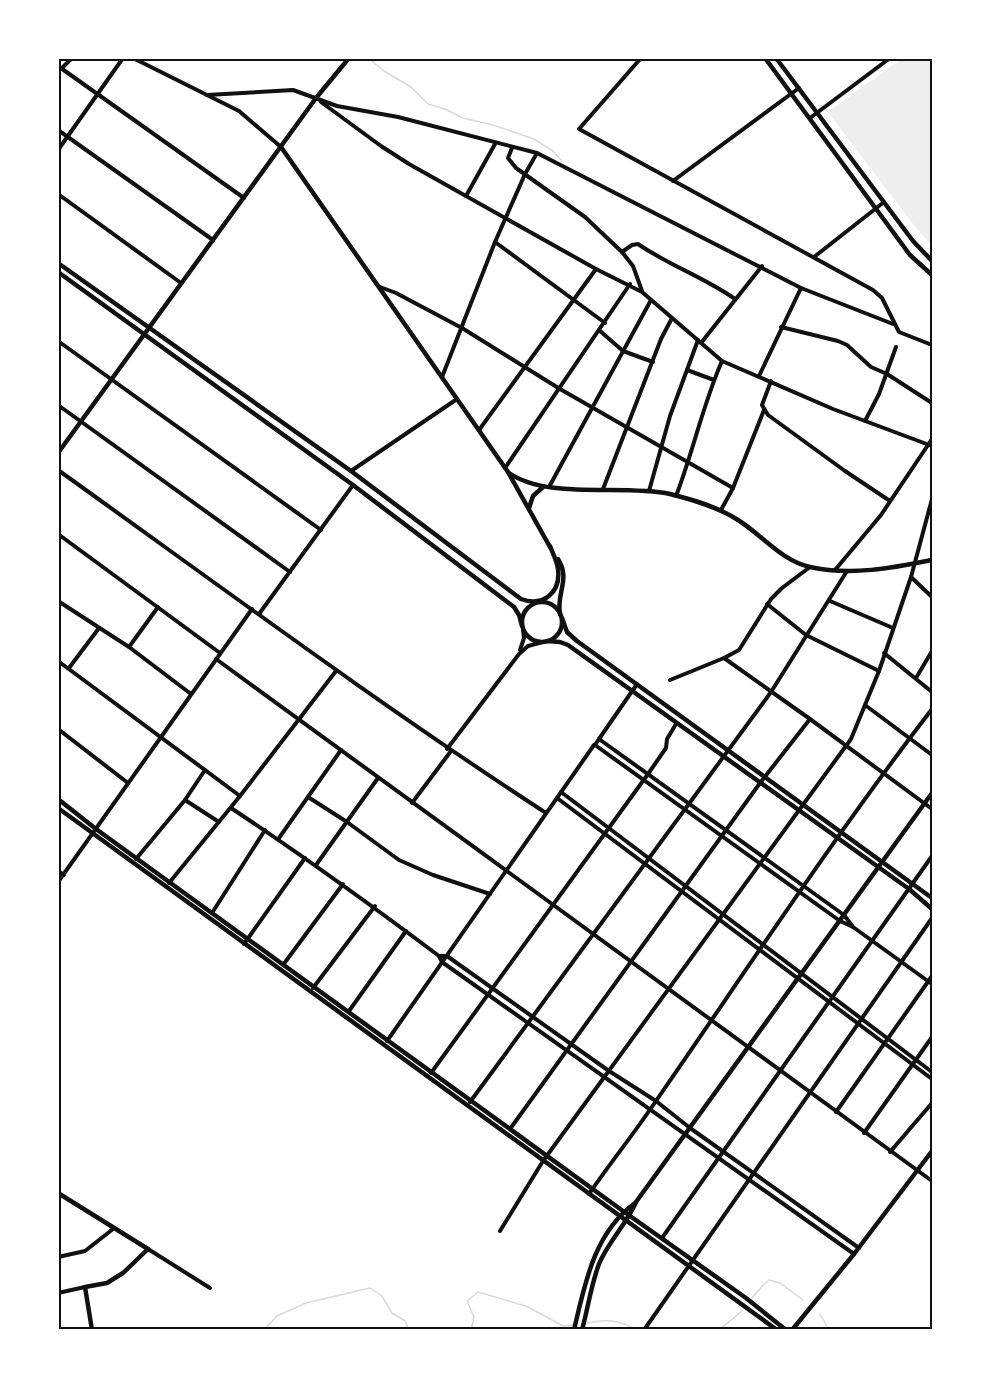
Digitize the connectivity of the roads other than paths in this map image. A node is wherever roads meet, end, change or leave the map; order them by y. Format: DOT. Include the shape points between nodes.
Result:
graph roads {
  1 [pos="72,58"];
  2 [pos="123,58"];
  3 [pos="134,58"];
  4 [pos="641,58"];
  5 [pos="776,58"];
  6 [pos="890,58"];
  7 [pos="768,60"];
  8 [pos="347,61"];
  9 [pos="60,67"];
  10 [pos="799,88"];
  11 [pos="98,94"];
  12 [pos="207,95"];
  13 [pos="791,95"];
  14 [pos="316,98"];
  15 [pos="817,113"];
  16 [pos="810,118"];
  17 [pos="58,130"];
  18 [pos="68,137"];
  19 [pos="495,144"];
  20 [pos="281,147"];
  21 [pos="512,148"];
  22 [pos="58,150"];
  23 [pos="537,153"];
  24 [pos="525,174"];
  25 [pos="673,181"];
  26 [pos="58,194"];
  27 [pos="466,196"];
  28 [pos="244,198"];
  29 [pos="884,202"];
  30 [pos="876,208"];
  31 [pos="507,218"];
  32 [pos="213,240"];
  33 [pos="495,242"];
  34 [pos="622,252"];
  35 [pos="813,257"];
  36 [pos="933,261"];
  37 [pos="58,263"];
  38 [pos="762,267"];
  39 [pos="596,269"];
  40 [pos="58,272"];
  41 [pos="933,275"];
  42 [pos="182,283"];
  43 [pos="630,284"];
  44 [pos="379,287"];
  45 [pos="801,288"];
  46 [pos="642,292"];
  47 [pos="735,298"];
  48 [pos="651,300"];
  49 [pos="573,301"];
  50 [pos="672,318"];
  51 [pos="605,323"];
  52 [pos="894,324"];
  53 [pos="782,327"];
  54 [pos="150,328"];
  55 [pos="462,328"];
  56 [pos="600,331"];
  57 [pos="144,334"];
  58 [pos="58,341"];
  59 [pos="699,341"];
  60 [pos="933,345"];
  61 [pos="896,347"];
  62 [pos="623,351"];
  63 [pos="722,361"];
  64 [pos="653,362"];
  65 [pos="525,367"];
  66 [pos="687,370"];
  67 [pos="887,374"];
  68 [pos="759,376"];
  69 [pos="112,378"];
  70 [pos="441,378"];
  71 [pos="714,380"];
  72 [pos="771,381"];
  73 [pos="560,389"];
  74 [pos="457,399"];
  75 [pos="933,403"];
  76 [pos="58,405"];
  77 [pos="258,405"];
  78 [pos="593,407"];
  79 [pos="764,410"];
  80 [pos="252,412"];
  81 [pos="81,420"];
  82 [pos="866,421"];
  83 [pos="627,427"];
  84 [pos="478,431"];
  85 [pos="933,438"];
  86 [pos="930,445"];
  87 [pos="661,447"];
  88 [pos="58,453"];
  89 [pos="688,463"];
  90 [pos="58,470"];
  91 [pos="506,470"];
  92 [pos="351,471"];
  93 [pos="353,485"];
  94 [pos="546,487"];
  95 [pos="603,489"];
  96 [pos="733,489"];
  97 [pos="649,491"];
  98 [pos="676,496"];
  99 [pos="933,499"];
  100 [pos="890,501"];
  101 [pos="529,508"];
  102 [pos="720,510"];
  103 [pos="321,530"];
  104 [pos="58,534"];
  105 [pos="433,534"];
  106 [pos="427,542"];
  107 [pos="550,546"];
  108 [pos="933,560"];
  109 [pos="915,564"];
  110 [pos="810,567"];
  111 [pos="835,570"];
  112 [pos="847,571"];
  113 [pos="290,572"];
  114 [pos="911,578"];
  115 [pos="933,597"];
  116 [pos="58,601"];
  117 [pos="830,601"];
  118 [pos="536,602"];
  119 [pos="767,604"];
  120 [pos="158,607"];
  121 [pos="252,609"];
  122 [pos="259,614"];
  123 [pos="561,616"];
  124 [pos="99,628"];
  125 [pos="522,628"];
  126 [pos="893,628"];
  127 [pos="806,635"];
  128 [pos="545,642"];
  129 [pos="129,647"];
  130 [pos="933,651"];
  131 [pos="220,653"];
  132 [pos="884,653"];
  133 [pos="519,654"];
  134 [pos="724,658"];
  135 [pos="216,659"];
  136 [pos="58,661"];
  137 [pos="69,668"];
  138 [pos="336,671"];
  139 [pos="879,671"];
  140 [pos="916,678"];
  141 [pos="670,680"];
  142 [pos="637,684"];
  143 [pos="632,691"];
  144 [pos="771,692"];
  145 [pos="933,692"];
  146 [pos="191,694"];
  147 [pos="866,705"];
  148 [pos="933,710"];
  149 [pos="298,719"];
  150 [pos="810,719"];
  151 [pos="676,724"];
  152 [pos="58,729"];
  153 [pos="161,737"];
  154 [pos="910,738"];
  155 [pos="598,739"];
  156 [pos="594,745"];
  157 [pos="847,746"];
  158 [pos="727,749"];
  159 [pos="341,750"];
  160 [pos="449,750"];
  161 [pos="933,754"];
  162 [pos="722,756"];
  163 [pos="205,770"];
  164 [pos="884,773"];
  165 [pos="648,774"];
  166 [pos="765,776"];
  167 [pos="378,778"];
  168 [pos="643,780"];
  169 [pos="128,783"];
  170 [pos="759,783"];
  171 [pos="561,792"];
  172 [pos="933,793"];
  173 [pos="240,796"];
  174 [pos="308,797"];
  175 [pos="557,798"];
  176 [pos="58,799"];
  177 [pos="185,800"];
  178 [pos="412,803"];
  179 [pos="688,803"];
  180 [pos="804,804"];
  181 [pos="925,804"];
  182 [pos="58,808"];
  183 [pos="231,808"];
  184 [pos="684,809"];
  185 [pos="933,809"];
  186 [pos="799,811"];
  187 [pos="546,813"];
  188 [pos="219,822"];
  189 [pos="347,822"];
  190 [pos="609,828"];
  191 [pos="265,830"];
  192 [pos="726,830"];
  193 [pos="95,831"];
  194 [pos="842,832"];
  195 [pos="605,834"];
  196 [pos="721,836"];
  197 [pos="279,838"];
  198 [pos="837,838"];
  199 [pos="933,856"];
  200 [pos="648,857"];
  201 [pos="305,858"];
  202 [pos="765,858"];
  203 [pos="135,860"];
  204 [pos="883,862"];
  205 [pos="644,863"];
  206 [pos="760,864"];
  207 [pos="316,865"];
  208 [pos="879,867"];
  209 [pos="58,871"];
  210 [pos="506,871"];
  211 [pos="64,875"];
  212 [pos="58,882"];
  213 [pos="168,884"];
  214 [pos="343,884"];
  215 [pos="686,885"];
  216 [pos="804,886"];
  217 [pos="911,886"];
  218 [pos="681,891"];
  219 [pos="800,892"];
  220 [pos="490,894"];
  221 [pos="933,898"];
  222 [pos="553,905"];
  223 [pos="375,906"];
  224 [pos="933,909"];
  225 [pos="212,913"];
  226 [pos="724,914"];
  227 [pos="844,915"];
  228 [pos="933,918"];
  229 [pos="719,920"];
  230 [pos="840,921"];
  231 [pos="853,927"];
  232 [pos="406,931"];
  233 [pos="592,934"];
  234 [pos="246,941"];
  235 [pos="872,941"];
  236 [pos="763,944"];
  237 [pos="759,950"];
  238 [pos="439,956"];
  239 [pos="447,956"];
  240 [pos="442,962"];
  241 [pos="630,962"];
  242 [pos="901,963"];
  243 [pos="283,965"];
  244 [pos="802,973"];
  245 [pos="933,976"];
  246 [pos="798,978"];
  247 [pos="931,983"];
  248 [pos="493,988"];
  249 [pos="312,989"];
  250 [pos="668,990"];
  251 [pos="488,994"];
  252 [pos="833,996"];
  253 [pos="829,1002"];
  254 [pos="349,1011"];
  255 [pos="532,1016"];
  256 [pos="862,1019"];
  257 [pos="711,1020"];
  258 [pos="528,1022"];
  259 [pos="858,1024"];
  260 [pos="888,1038"];
  261 [pos="933,1038"];
  262 [pos="386,1042"];
  263 [pos="571,1044"];
  264 [pos="884,1044"];
  265 [pos="748,1048"];
  266 [pos="567,1050"];
  267 [pos="916,1060"];
  268 [pos="913,1065"];
  269 [pos="609,1071"];
  270 [pos="780,1071"];
  271 [pos="933,1072"];
  272 [pos="431,1074"];
  273 [pos="604,1077"];
  274 [pos="933,1079"];
  275 [pos="810,1093"];
  276 [pos="656,1101"];
  277 [pos="469,1103"];
  278 [pos="933,1103"];
  279 [pos="650,1109"];
  280 [pos="836,1112"];
  281 [pos="690,1128"];
  282 [pos="510,1129"];
  283 [pos="864,1133"];
  284 [pos="685,1134"];
  285 [pos="933,1151"];
  286 [pos="723,1152"];
  287 [pos="890,1152"];
  288 [pos="545,1158"];
  289 [pos="719,1158"];
  290 [pos="917,1172"];
  291 [pos="753,1173"];
  292 [pos="749,1179"];
  293 [pos="933,1182"];
  294 [pos="593,1188"];
  295 [pos="58,1193"];
  296 [pos="589,1194"];
  297 [pos="636,1202"];
  298 [pos="621,1214"];
  299 [pos="630,1216"];
  300 [pos="626,1221"];
  301 [pos="113,1229"];
  302 [pos="500,1231"];
  303 [pos="662,1239"];
  304 [pos="859,1248"];
  305 [pos="148,1249"];
  306 [pos="854,1254"];
  307 [pos="58,1257"];
  308 [pos="691,1263"];
  309 [pos="85,1287"];
  310 [pos="210,1288"];
  311 [pos="58,1293"];
  312 [pos="759,1312"];
  313 [pos="645,1328"];
  314 [pos="92,1329"];
  315 [pos="574,1329"];
  316 [pos="582,1329"];
  317 [pos="777,1329"];
  318 [pos="786,1329"];
  319 [pos="792,1329"];
  1 -- 9 [label="street"];
  2 -- 11 [label="street"];
  3 -- 12 [label="street"];
  4 -- 25 [label="street" via="579,129"];
  5 -- 10 [label="street"];
  6 -- 15 [label="street"];
  7 -- 13 [label="street"];
  8 -- 14 [label="street"];
  9 -- 11 [label="street"];
  10 -- 13 [label="street"];
  10 -- 15 [label="street"];
  11 -- 18 [label="street"];
  11 -- 28 [label="street"];
  12 -- 14 [label="street" via="293,90"];
  12 -- 20 [label="street" via="239,111"];
  13 -- 16 [label="street"];
  13 -- 25 [label="street"];
  14 -- 19 [label="street"];
  14 -- 20 [label="street"];
  14 -- 27 [label="street" via="381,146"];
  15 -- 16 [label="street"];
  15 -- 29 [label="street"];
  16 -- 30 [label="street"];
  17 -- 18 [label="street"];
  18 -- 22 [label="street"];
  18 -- 32 [label="street"];
  19 -- 21 [label="street"];
  19 -- 27 [label="street"];
  20 -- 28 [label="street"];
  20 -- 44 [label="street"];
  21 -- 23 [label="street"];
  21 -- 24 [label="street" via="508,158"];
  23 -- 24 [label="street"];
  23 -- 38 [label="street"];
  24 -- 31 [label="street"];
  24 -- 34 [label="street" via="578,212"];
  25 -- 35 [label="street"];
  26 -- 42 [label="street"];
  27 -- 31 [label="street"];
  28 -- 32 [label="street"];
  29 -- 30 [label="street"];
  29 -- 36 [label="street"];
  30 -- 35 [label="street"];
  30 -- 41 [label="street" via="910,255"];
  31 -- 33 [label="street"];
  31 -- 39 [label="street"];
  32 -- 42 [label="street"];
  33 -- 49 [label="street"];
  33 -- 55 [label="street"];
  34 -- 46 [label="street" via="633,266"];
  34 -- 47 [label="street" via="638,244"];
  35 -- 52 [label="street" via="878,294"];
  37 -- 54 [label="street"];
  38 -- 45 [label="street"];
  38 -- 47 [label="street"];
  39 -- 43 [label="street"];
  39 -- 49 [label="street"];
  40 -- 57 [label="street"];
  42 -- 54 [label="street"];
  43 -- 46 [label="street"];
  43 -- 51 [label="street"];
  44 -- 55 [label="street"];
  44 -- 70 [label="street"];
  45 -- 52 [label="street"];
  45 -- 53 [label="street"];
  46 -- 48 [label="street"];
  47 -- 59 [label="street"];
  48 -- 50 [label="street"];
  48 -- 62 [label="street"];
  49 -- 51 [label="street"];
  49 -- 65 [label="street"];
  50 -- 59 [label="street"];
  50 -- 64 [label="street"];
  51 -- 56 [label="street"];
  52 -- 60 [label="street" via="903,335"];
  53 -- 67 [label="street" via="847,345 871,367"];
  53 -- 68 [label="street"];
  54 -- 57 [label="street"];
  54 -- 77 [label="street"];
  55 -- 65 [label="street"];
  55 -- 70 [label="street"];
  56 -- 62 [label="street"];
  56 -- 73 [label="street"];
  57 -- 69 [label="street"];
  57 -- 80 [label="street"];
  58 -- 69 [label="street"];
  59 -- 63 [label="street"];
  59 -- 66 [label="street"];
  61 -- 67 [label="street"];
  62 -- 64 [label="street"];
  62 -- 78 [label="street"];
  63 -- 68 [label="street"];
  63 -- 71 [label="street"];
  64 -- 83 [label="street"];
  65 -- 73 [label="street"];
  65 -- 84 [label="street"];
  66 -- 71 [label="street"];
  66 -- 87 [label="street"];
  67 -- 75 [label="street"];
  67 -- 82 [label="street"];
  68 -- 72 [label="street"];
  69 -- 81 [label="street"];
  69 -- 103 [label="street"];
  70 -- 74 [label="street"];
  71 -- 89 [label="street"];
  72 -- 79 [label="street" via="763,398"];
  72 -- 82 [label="street"];
  73 -- 78 [label="street"];
  73 -- 91 [label="street"];
  74 -- 84 [label="street"];
  74 -- 92 [label="street"];
  76 -- 81 [label="street"];
  77 -- 80 [label="street"];
  77 -- 92 [label="street"];
  78 -- 83 [label="street"];
  78 -- 94 [label="street"];
  79 -- 96 [label="street"];
  79 -- 100 [label="street"];
  80 -- 93 [label="street"];
  81 -- 88 [label="street"];
  81 -- 113 [label="street"];
  82 -- 86 [label="street"];
  83 -- 87 [label="street"];
  83 -- 95 [label="street"];
  84 -- 91 [label="street"];
  85 -- 86 [label="street"];
  86 -- 100 [label="street"];
  87 -- 89 [label="street"];
  87 -- 97 [label="street"];
  89 -- 96 [label="street"];
  89 -- 98 [label="street"];
  90 -- 121 [label="street"];
  91 -- 94 [label="street" via="519,480"];
  91 -- 101 [label="street"];
  92 -- 105 [label="street"];
  93 -- 103 [label="street"];
  93 -- 106 [label="street"];
  94 -- 95 [label="street"];
  94 -- 101 [label="street" via="536,492"];
  95 -- 97 [label="street"];
  96 -- 102 [label="street"];
  97 -- 98 [label="street"];
  98 -- 102 [label="street"];
  99 -- 109 [label="street"];
  100 -- 111 [label="street"];
  101 -- 107 [label="street"];
  102 -- 110 [label="street" via="787,557"];
  103 -- 113 [label="street"];
  104 -- 120 [label="street"];
  105 -- 106 [label="street"];
  105 -- 118 [label="street" via="517,597"];
  106 -- 125 [label="street" via="514,607"];
  107 -- 118 [label="street" via="559,572 557,584 551,594"];
  107 -- 123 [label="street" via="564,573 558,600"];
  108 -- 109 [label="street"];
  109 -- 112 [label="street"];
  109 -- 114 [label="street"];
  110 -- 111 [label="street"];
  110 -- 119 [label="street"];
  111 -- 112 [label="street"];
  112 -- 117 [label="street"];
  113 -- 122 [label="street"];
  114 -- 115 [label="street"];
  114 -- 126 [label="street"];
  116 -- 124 [label="street"];
  117 -- 126 [label="street"];
  117 -- 127 [label="street"];
  118 -- 123 [label="street" via="548,602"];
  118 -- 125 [label="street" via="525,609"];
  119 -- 127 [label="street"];
  119 -- 134 [label="street" via="739,650"];
  120 -- 129 [label="street"];
  120 -- 131 [label="street"];
  121 -- 122 [label="street"];
  121 -- 131 [label="street"];
  122 -- 138 [label="street"];
  123 -- 128 [label="street" via="560,630"];
  123 -- 142 [label="street" via="573,638"];
  124 -- 129 [label="street"];
  124 -- 137 [label="street"];
  125 -- 128 [label="street" via="531,639"];
  125 -- 133 [label="street" via="524,638"];
  126 -- 132 [label="street"];
  127 -- 139 [label="street"];
  127 -- 144 [label="street"];
  128 -- 133 [label="street" via="528,646"];
  128 -- 143 [label="street" via="564,643"];
  129 -- 146 [label="street"];
  130 -- 140 [label="street"];
  131 -- 135 [label="street"];
  132 -- 139 [label="street"];
  132 -- 140 [label="street"];
  133 -- 160 [label="street"];
  134 -- 141 [label="street"];
  134 -- 144 [label="street"];
  135 -- 146 [label="street"];
  135 -- 149 [label="street"];
  136 -- 137 [label="street"];
  137 -- 153 [label="street"];
  138 -- 149 [label="street"];
  138 -- 160 [label="street"];
  139 -- 147 [label="street"];
  140 -- 145 [label="street"];
  142 -- 143 [label="street"];
  142 -- 158 [label="street"];
  143 -- 151 [label="street"];
  143 -- 155 [label="street"];
  144 -- 150 [label="street"];
  144 -- 158 [label="street"];
  146 -- 153 [label="street"];
  147 -- 154 [label="street"];
  147 -- 157 [label="street"];
  148 -- 154 [label="street"];
  149 -- 159 [label="street"];
  149 -- 173 [label="street"];
  150 -- 157 [label="street"];
  150 -- 166 [label="street"];
  151 -- 162 [label="street"];
  151 -- 165 [label="street" via="666,748"];
  152 -- 169 [label="street"];
  153 -- 163 [label="street"];
  153 -- 169 [label="street"];
  154 -- 161 [label="street"];
  154 -- 164 [label="street"];
  155 -- 156 [label="street"];
  155 -- 165 [label="street"];
  156 -- 168 [label="street"];
  156 -- 171 [label="street"];
  157 -- 164 [label="street"];
  157 -- 180 [label="street"];
  158 -- 162 [label="street"];
  158 -- 166 [label="street"];
  159 -- 167 [label="street"];
  159 -- 174 [label="street"];
  160 -- 178 [label="street"];
  160 -- 187 [label="street"];
  162 -- 170 [label="street"];
  162 -- 179 [label="street"];
  163 -- 173 [label="street"];
  163 -- 177 [label="street"];
  164 -- 181 [label="street"];
  164 -- 194 [label="street"];
  165 -- 168 [label="street"];
  165 -- 179 [label="street"];
  166 -- 170 [label="street"];
  166 -- 180 [label="street"];
  167 -- 178 [label="street"];
  167 -- 189 [label="street"];
  168 -- 184 [label="street"];
  168 -- 190 [label="street"];
  169 -- 193 [label="street"];
  170 -- 186 [label="street"];
  170 -- 192 [label="street"];
  171 -- 175 [label="street"];
  171 -- 190 [label="street"];
  172 -- 181 [label="street"];
  173 -- 183 [label="street"];
  174 -- 189 [label="street"];
  174 -- 197 [label="street"];
  175 -- 187 [label="street"];
  175 -- 195 [label="street"];
  176 -- 193 [label="street"];
  177 -- 188 [label="street"];
  177 -- 203 [label="street"];
  178 -- 210 [label="street"];
  179 -- 184 [label="street"];
  179 -- 192 [label="street"];
  180 -- 186 [label="street"];
  180 -- 194 [label="street"];
  181 -- 185 [label="street"];
  181 -- 204 [label="street"];
  182 -- 193 [label="street"];
  183 -- 188 [label="street"];
  183 -- 191 [label="street"];
  184 -- 196 [label="street"];
  184 -- 200 [label="street"];
  186 -- 198 [label="street"];
  186 -- 202 [label="street"];
  187 -- 210 [label="street"];
  188 -- 213 [label="street"];
  189 -- 207 [label="street"];
  189 -- 220 [label="street" via="399,860"];
  190 -- 195 [label="street"];
  190 -- 200 [label="street"];
  191 -- 197 [label="street"];
  191 -- 225 [label="street"];
  192 -- 196 [label="street"];
  192 -- 202 [label="street"];
  193 -- 203 [label="street"];
  193 -- 211 [label="street"];
  194 -- 198 [label="street"];
  194 -- 204 [label="street"];
  195 -- 205 [label="street"];
  195 -- 222 [label="street"];
  196 -- 206 [label="street"];
  196 -- 215 [label="street"];
  197 -- 201 [label="street"];
  198 -- 208 [label="street"];
  198 -- 216 [label="street"];
  199 -- 217 [label="street"];
  200 -- 205 [label="street"];
  200 -- 215 [label="street"];
  201 -- 207 [label="street"];
  201 -- 234 [label="street"];
  202 -- 206 [label="street"];
  202 -- 216 [label="street"];
  203 -- 213 [label="street"];
  204 -- 208 [label="street"];
  204 -- 217 [label="street"];
  205 -- 218 [label="street"];
  205 -- 233 [label="street"];
  206 -- 219 [label="street"];
  206 -- 226 [label="street"];
  207 -- 214 [label="street"];
  208 -- 217 [label="street"];
  208 -- 227 [label="street"];
  209 -- 211 [label="street"];
  210 -- 220 [label="street"];
  210 -- 222 [label="street"];
  211 -- 212 [label="street"];
  213 -- 225 [label="street"];
  213 -- 234 [label="street"];
  214 -- 223 [label="street"];
  214 -- 243 [label="street"];
  215 -- 218 [label="street"];
  215 -- 226 [label="street"];
  216 -- 219 [label="street"];
  216 -- 227 [label="street"];
  217 -- 221 [label="street"];
  217 -- 224 [label="street"];
  217 -- 235 [label="street"];
  218 -- 229 [label="street"];
  218 -- 241 [label="street"];
  219 -- 230 [label="street"];
  219 -- 236 [label="street"];
  220 -- 239 [label="street"];
  222 -- 233 [label="street"];
  222 -- 248 [label="street"];
  223 -- 232 [label="street"];
  223 -- 249 [label="street"];
  225 -- 234 [label="street"];
  226 -- 229 [label="street"];
  226 -- 236 [label="street"];
  227 -- 230 [label="street"];
  227 -- 231 [label="street"];
  228 -- 242 [label="street"];
  229 -- 237 [label="street"];
  229 -- 250 [label="street"];
  230 -- 231 [label="street"];
  230 -- 244 [label="street"];
  231 -- 235 [label="street"];
  232 -- 238 [label="street"];
  232 -- 254 [label="street"];
  233 -- 241 [label="street"];
  233 -- 255 [label="street"];
  234 -- 243 [label="street"];
  234 -- 249 [label="street"];
  235 -- 242 [label="street"];
  235 -- 252 [label="street"];
  236 -- 237 [label="street"];
  236 -- 244 [label="street"];
  237 -- 246 [label="street"];
  237 -- 257 [label="street"];
  238 -- 239 [label="street"];
  238 -- 240 [label="street"];
  239 -- 240 [label="street"];
  239 -- 248 [label="street"];
  240 -- 251 [label="street"];
  240 -- 262 [label="street"];
  241 -- 250 [label="street"];
  241 -- 263 [label="street"];
  242 -- 247 [label="street"];
  242 -- 256 [label="street"];
  243 -- 249 [label="street"];
  244 -- 246 [label="street"];
  244 -- 252 [label="street"];
  245 -- 247 [label="street"];
  246 -- 253 [label="street"];
  246 -- 265 [label="street"];
  247 -- 260 [label="street"];
  248 -- 251 [label="street"];
  248 -- 255 [label="street"];
  249 -- 254 [label="street"];
  249 -- 262 [label="street"];
  250 -- 257 [label="street"];
  250 -- 269 [label="street"];
  251 -- 258 [label="street"];
  251 -- 272 [label="street"];
  252 -- 253 [label="street"];
  252 -- 256 [label="street"];
  253 -- 259 [label="street"];
  253 -- 270 [label="street"];
  254 -- 262 [label="street"];
  255 -- 258 [label="street"];
  255 -- 263 [label="street"];
  256 -- 259 [label="street"];
  256 -- 260 [label="street"];
  257 -- 265 [label="street"];
  257 -- 276 [label="street"];
  258 -- 266 [label="street"];
  258 -- 277 [label="street"];
  259 -- 264 [label="street"];
  259 -- 275 [label="street"];
  260 -- 264 [label="street"];
  260 -- 267 [label="street"];
  261 -- 267 [label="street"];
  262 -- 272 [label="street"];
  263 -- 266 [label="street"];
  263 -- 269 [label="street"];
  264 -- 268 [label="street"];
  264 -- 280 [label="street"];
  265 -- 270 [label="street"];
  265 -- 281 [label="street"];
  266 -- 273 [label="street"];
  266 -- 282 [label="street"];
  267 -- 268 [label="street"];
  267 -- 271 [label="street"];
  268 -- 274 [label="street"];
  268 -- 283 [label="street"];
  269 -- 273 [label="street"];
  269 -- 276 [label="street"];
  270 -- 275 [label="street"];
  270 -- 286 [label="street"];
  272 -- 277 [label="street"];
  273 -- 279 [label="street"];
  273 -- 288 [label="street"];
  275 -- 280 [label="street"];
  275 -- 291 [label="street"];
  276 -- 279 [label="street"];
  276 -- 281 [label="street"];
  277 -- 282 [label="street"];
  277 -- 288 [label="street"];
  278 -- 287 [label="street"];
  279 -- 284 [label="street"];
  279 -- 294 [label="street"];
  280 -- 283 [label="street"];
  281 -- 284 [label="street"];
  281 -- 286 [label="street"];
  282 -- 288 [label="street"];
  283 -- 287 [label="street"];
  284 -- 289 [label="street"];
  284 -- 297 [label="street"];
  285 -- 290 [label="street"];
  286 -- 289 [label="street"];
  286 -- 291 [label="street"];
  287 -- 290 [label="street"];
  288 -- 294 [label="street"];
  288 -- 296 [label="street"];
  288 -- 302 [label="street"];
  289 -- 292 [label="street"];
  289 -- 303 [label="street"];
  290 -- 293 [label="street"];
  290 -- 304 [label="street"];
  291 -- 292 [label="street"];
  291 -- 304 [label="street"];
  292 -- 306 [label="street"];
  292 -- 308 [label="street"];
  294 -- 296 [label="street"];
  294 -- 298 [label="street"];
  295 -- 301 [label="street"];
  296 -- 298 [label="street"];
  297 -- 298 [label="street"];
  297 -- 299 [label="street"];
  298 -- 299 [label="street"];
  298 -- 300 [label="street"];
  298 -- 315 [label="street" via="595,1252"];
  299 -- 300 [label="street"];
  299 -- 303 [label="street"];
  300 -- 308 [label="street"];
  300 -- 316 [label="street" via="599,1264"];
  301 -- 305 [label="street"];
  301 -- 307 [label="street" via="86,1251"];
  303 -- 308 [label="street"];
  304 -- 306 [label="street"];
  305 -- 309 [label="street" via="107,1283"];
  305 -- 310 [label="street"];
  306 -- 319 [label="street"];
  308 -- 312 [label="street"];
  308 -- 313 [label="street"];
  309 -- 311 [label="street"];
  309 -- 314 [label="street"];
  312 -- 317 [label="street"];
  312 -- 318 [label="street"];
}
